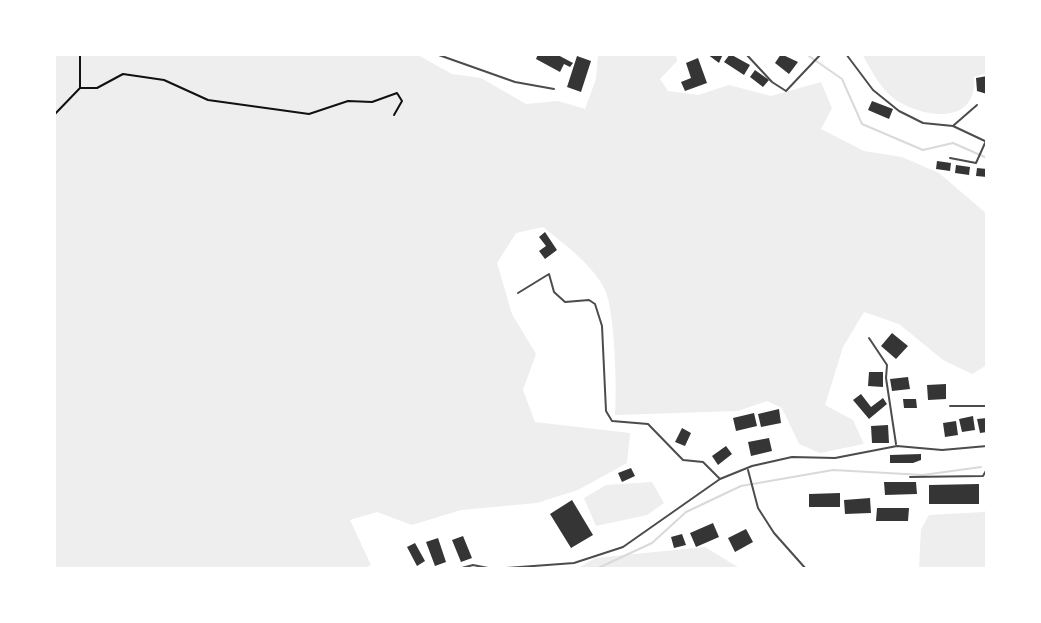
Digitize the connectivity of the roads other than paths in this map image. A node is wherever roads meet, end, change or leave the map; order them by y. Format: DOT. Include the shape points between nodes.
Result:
graph roads {
  1 [pos="436,54"];
  2 [pos="746,54"];
  3 [pos="821,54"];
  4 [pos="846,54"];
  5 [pos="554,89"];
  6 [pos="977,105"];
  7 [pos="953,126"];
  8 [pos="986,142"];
  9 [pos="950,158"];
  10 [pos="518,293"];
  11 [pos="869,338"];
  12 [pos="950,406"];
  13 [pos="987,406"];
  14 [pos="897,446"];
  15 [pos="987,446"];
  16 [pos="987,469"];
  17 [pos="749,471"];
  18 [pos="910,477"];
  19 [pos="720,479"];
  20 [pos="458,569"];
  21 [pos="493,569"];
  22 [pos="806,569"];
  1 -- 5 [label="lane" via="515,82"];
  2 -- 3 [label="lane" via="786,91"];
  4 -- 7 [label="lane" via="873,90 899,111 923,123"];
  6 -- 7 [label="lane"];
  7 -- 8 [label="lane"];
  8 -- 9 [label="lane" via="976,163"];
  10 -- 19 [label="lane" via="549,274 554,292 565,302 595,304 602,326 606,411 612,421 648,424 683,460 703,462"];
  11 -- 14 [label="lane" via="887,365"];
  12 -- 13 [label="lane"];
  14 -- 15 [label="lane"];
  14 -- 17 [label="lane" via="835,458 792,457"];
  16 -- 18 [label="lane" via="983,476"];
  17 -- 19 [label="lane"];
  17 -- 22 [label="lane" via="758,508"];
  19 -- 21 [label="lane" via="623,547 574,563"];
  20 -- 21 [label="lane"];
}
